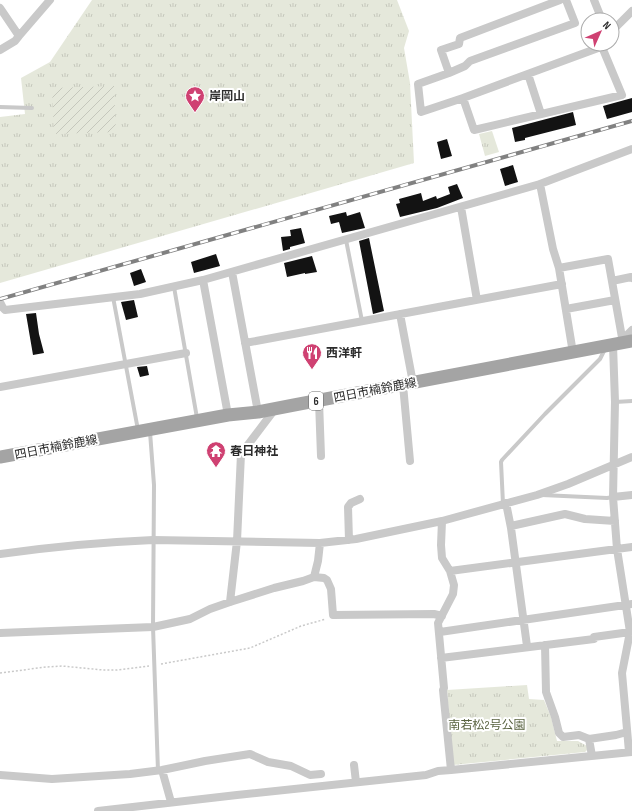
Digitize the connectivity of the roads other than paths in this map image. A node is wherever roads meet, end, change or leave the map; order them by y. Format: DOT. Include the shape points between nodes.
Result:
graph roads {
  1 [pos="560,0"];
  2 [pos="566,0"];
  3 [pos="594,0"];
  4 [pos="49,1"];
  5 [pos="0,8"];
  6 [pos="632,11"];
  7 [pos="599,12"];
  8 [pos="620,23"];
  9 [pos="20,36"];
  10 [pos="0,50"];
  11 [pos="588,52"];
  12 [pos="607,52"];
  13 [pos="449,72"];
  14 [pos="528,74"];
  15 [pos="463,98"];
  16 [pos="0,107"];
  17 [pos="32,108"];
  18 [pos="541,114"];
  19 [pos="632,149"];
  20 [pos="540,184"];
  21 [pos="461,207"];
  22 [pos="346,240"];
  23 [pos="559,268"];
  24 [pos="232,272"];
  25 [pos="632,276"];
  26 [pos="203,280"];
  27 [pos="612,281"];
  28 [pos="562,284"];
  29 [pos="174,286"];
  30 [pos="113,297"];
  31 [pos="477,300"];
  32 [pos="615,300"];
  33 [pos="0,302"];
  34 [pos="566,309"];
  35 [pos="400,314"];
  36 [pos="362,321"];
  37 [pos="632,330"];
  38 [pos="245,343"];
  39 [pos="619,343"];
  40 [pos="186,353"];
  41 [pos="573,353"];
  42 [pos="126,364"];
  43 [pos="408,384"];
  44 [pos="0,387"];
  45 [pos="319,401"];
  46 [pos="632,401"];
  47 [pos="615,402"];
  48 [pos="276,408"];
  49 [pos="258,412"];
  50 [pos="228,415"];
  51 [pos="198,420"];
  52 [pos="144,430"];
  53 [pos="320,456"];
  54 [pos="0,457"];
  55 [pos="632,457"];
  56 [pos="410,461"];
  57 [pos="614,465"];
  58 [pos="537,495"];
  59 [pos="632,495"];
  60 [pos="613,497"];
  61 [pos="360,499"];
  62 [pos="504,504"];
  63 [pos="442,521"];
  64 [pos="615,521"];
  65 [pos="510,526"];
  66 [pos="153,540"];
  67 [pos="349,540"];
  68 [pos="237,541"];
  69 [pos="320,543"];
  70 [pos="632,547"];
  71 [pos="617,549"];
  72 [pos="0,554"];
  73 [pos="516,562"];
  74 [pos="450,571"];
  75 [pos="314,577"];
  76 [pos="230,602"];
  77 [pos="629,605"];
  78 [pos="442,616"];
  79 [pos="524,619"];
  80 [pos="154,627"];
  81 [pos="440,632"];
  82 [pos="630,632"];
  83 [pos="0,633"];
  84 [pos="545,645"];
  85 [pos="527,646"];
  86 [pos="629,648"];
  87 [pos="441,658"];
  88 [pos="627,732"];
  89 [pos="589,739"];
  90 [pos="630,752"];
  91 [pos="592,756"];
  92 [pos="354,765"];
  93 [pos="451,770"];
  94 [pos="160,771"];
  95 [pos="0,775"];
  96 [pos="356,782"];
  97 [pos="322,786"];
  98 [pos="170,802"];
  99 [pos="98,811"];
  1 -- 13 [label="street" via="460,38 459,44 441,50"];
  2 -- 13 [label="street" via="575,24 470,61 465,66"];
  3 -- 7 [label="street"];
  4 -- 9 [label="street"];
  5 -- 9 [label="street"];
  6 -- 8 [label="street"];
  9 -- 10 [label="street"];
  11 -- 14 [label="street"];
  12 -- 18 [label="street" via="622,95"];
  13 -- 15 [label="street" via="418,84 421,112"];
  14 -- 15 [label="street"];
  14 -- 18 [label="street"];
  15 -- 18 [label="street" via="474,130"];
  16 -- 17 [label="lane"];
  19 -- 20 [label="street"];
  20 -- 21 [label="street"];
  20 -- 23 [label="street"];
  21 -- 22 [label="street"];
  21 -- 31 [label="street"];
  22 -- 24 [label="street"];
  22 -- 36 [label="lane"];
  23 -- 27 [label="street" via="608,259"];
  23 -- 28 [label="street"];
  24 -- 26 [label="street"];
  24 -- 38 [label="street"];
  25 -- 27 [label="street"];
  26 -- 29 [label="street"];
  26 -- 50 [label="street"];
  27 -- 32 [label="street"];
  28 -- 31 [label="street"];
  28 -- 34 [label="street"];
  29 -- 30 [label="street"];
  29 -- 40 [label="lane"];
  30 -- 33 [label="street" via="5,310"];
  30 -- 42 [label="lane"];
  31 -- 35 [label="street"];
  32 -- 34 [label="street"];
  32 -- 39 [label="street"];
  34 -- 41 [label="street"];
  35 -- 36 [label="street"];
  35 -- 43 [label="street"];
  36 -- 38 [label="street"];
  37 -- 39 [label="street"];
  38 -- 49 [label="street"];
  39 -- 41 [label="main road, 四日市楠鈴鹿線 / 6"];
  39 -- 47 [label="street"];
  39 -- 62 [label="lane" via="600,359 502,460"];
  40 -- 42 [label="street"];
  40 -- 51 [label="lane"];
  41 -- 43 [label="main road, 四日市楠鈴鹿線 / 6"];
  42 -- 44 [label="street"];
  42 -- 52 [label="lane"];
  43 -- 45 [label="main road, 四日市楠鈴鹿線 / 6"];
  43 -- 56 [label="street"];
  45 -- 48 [label="main road, 四日市楠鈴鹿線 / 6"];
  45 -- 53 [label="street"];
  46 -- 47 [label="lane"];
  47 -- 57 [label="street"];
  48 -- 49 [label="main road, 四日市楠鈴鹿線 / 6"];
  48 -- 68 [label="street" via="241,454"];
  49 -- 50 [label="main road, 四日市楠鈴鹿線 / 6"];
  50 -- 51 [label="main road, 四日市楠鈴鹿線 / 6"];
  51 -- 52 [label="main road, 四日市楠鈴鹿線 / 6"];
  52 -- 54 [label="main road, 四日市楠鈴鹿線 / 6"];
  52 -- 66 [label="lane" via="154,484"];
  55 -- 57 [label="street"];
  57 -- 58 [label="street"];
  57 -- 60 [label="street"];
  58 -- 60 [label="lane"];
  58 -- 62 [label="street"];
  59 -- 60 [label="street"];
  60 -- 64 [label="street"];
  61 -- 67 [label="street" via="348,507"];
  62 -- 63 [label="street"];
  62 -- 65 [label="street"];
  63 -- 67 [label="street"];
  63 -- 74 [label="street" via="442,558"];
  64 -- 65 [label="street" via="585,519 565,514"];
  64 -- 71 [label="street"];
  65 -- 73 [label="street"];
  66 -- 68 [label="street"];
  66 -- 72 [label="street" via="87,544"];
  66 -- 80 [label="lane"];
  67 -- 69 [label="street"];
  68 -- 69 [label="street"];
  68 -- 76 [label="street"];
  69 -- 75 [label="street"];
  70 -- 71 [label="street"];
  71 -- 73 [label="street"];
  71 -- 77 [label="street"];
  73 -- 74 [label="street"];
  73 -- 79 [label="street"];
  74 -- 78 [label="street" via="454,585 453,594"];
  75 -- 76 [label="street"];
  75 -- 78 [label="street" via="327,580 331,589 333,615"];
  76 -- 80 [label="street" via="190,619"];
  77 -- 79 [label="street"];
  77 -- 82 [label="street"];
  78 -- 81 [label="street" via="438,622"];
  79 -- 81 [label="street"];
  79 -- 85 [label="street"];
  80 -- 83 [label="street"];
  80 -- 94 [label="lane"];
  81 -- 87 [label="street"];
  82 -- 84 [label="street"];
  82 -- 86 [label="street"];
  84 -- 85 [label="street"];
  84 -- 89 [label="street" via="546,692 559,733 563,737 579,736"];
  85 -- 87 [label="street"];
  86 -- 88 [label="street" via="622,673"];
  87 -- 93 [label="street"];
  88 -- 89 [label="street"];
  88 -- 90 [label="street"];
  89 -- 91 [label="street"];
  90 -- 91 [label="street"];
  91 -- 93 [label="street"];
  92 -- 96 [label="street"];
  93 -- 96 [label="street"];
  94 -- 95 [label="street" via="52,779"];
  94 -- 97 [label="street" via="250,754 268,762 291,766 310,775 320,771"];
  94 -- 98 [label="street"];
  96 -- 97 [label="street"];
  97 -- 98 [label="street"];
  98 -- 99 [label="street"];
}
